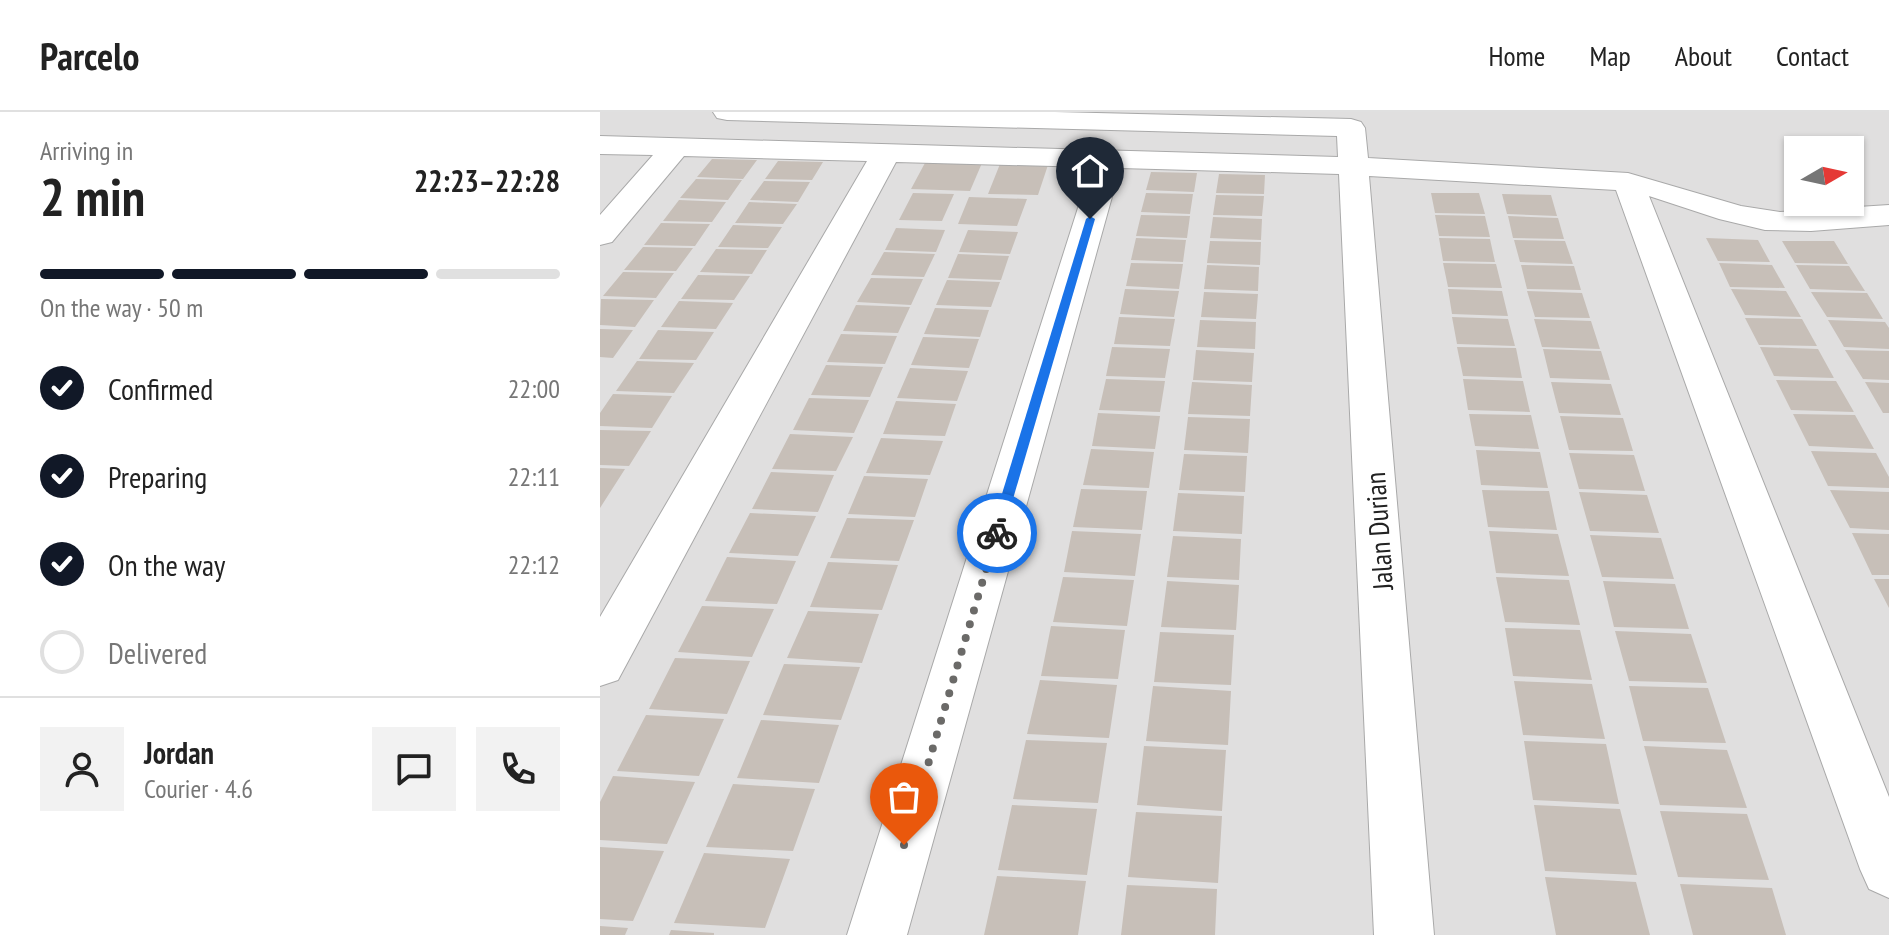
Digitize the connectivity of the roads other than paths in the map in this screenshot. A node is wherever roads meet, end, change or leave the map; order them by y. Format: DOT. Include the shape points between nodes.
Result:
graph roads {
  1 [pos="727,112"];
  2 [pos="1357,135"];
  3 [pos="600,145"];
  4 [pos="675,148"];
  5 [pos="887,152"];
  6 [pos="1108,159"];
  7 [pos="1628,182"];
  8 [pos="1885,221"];
  9 [pos="600,235"];
  10 [pos="600,663"];
  11 [pos="1889,869"];
  12 [pos="877,935"];
  13 [pos="1404,935"];
  1 -- 2 [label="street"];
  2 -- 6 [label="street"];
  2 -- 7 [label="street"];
  2 -- 13 [label="street, Jalan Durian"];
  3 -- 4 [label="street"];
  4 -- 5 [label="street"];
  4 -- 9 [label="street"];
  5 -- 6 [label="street"];
  5 -- 10 [label="street"];
  6 -- 12 [label="street"];
  7 -- 8 [label="street" via="1769,221"];
  7 -- 11 [label="street"];
}
